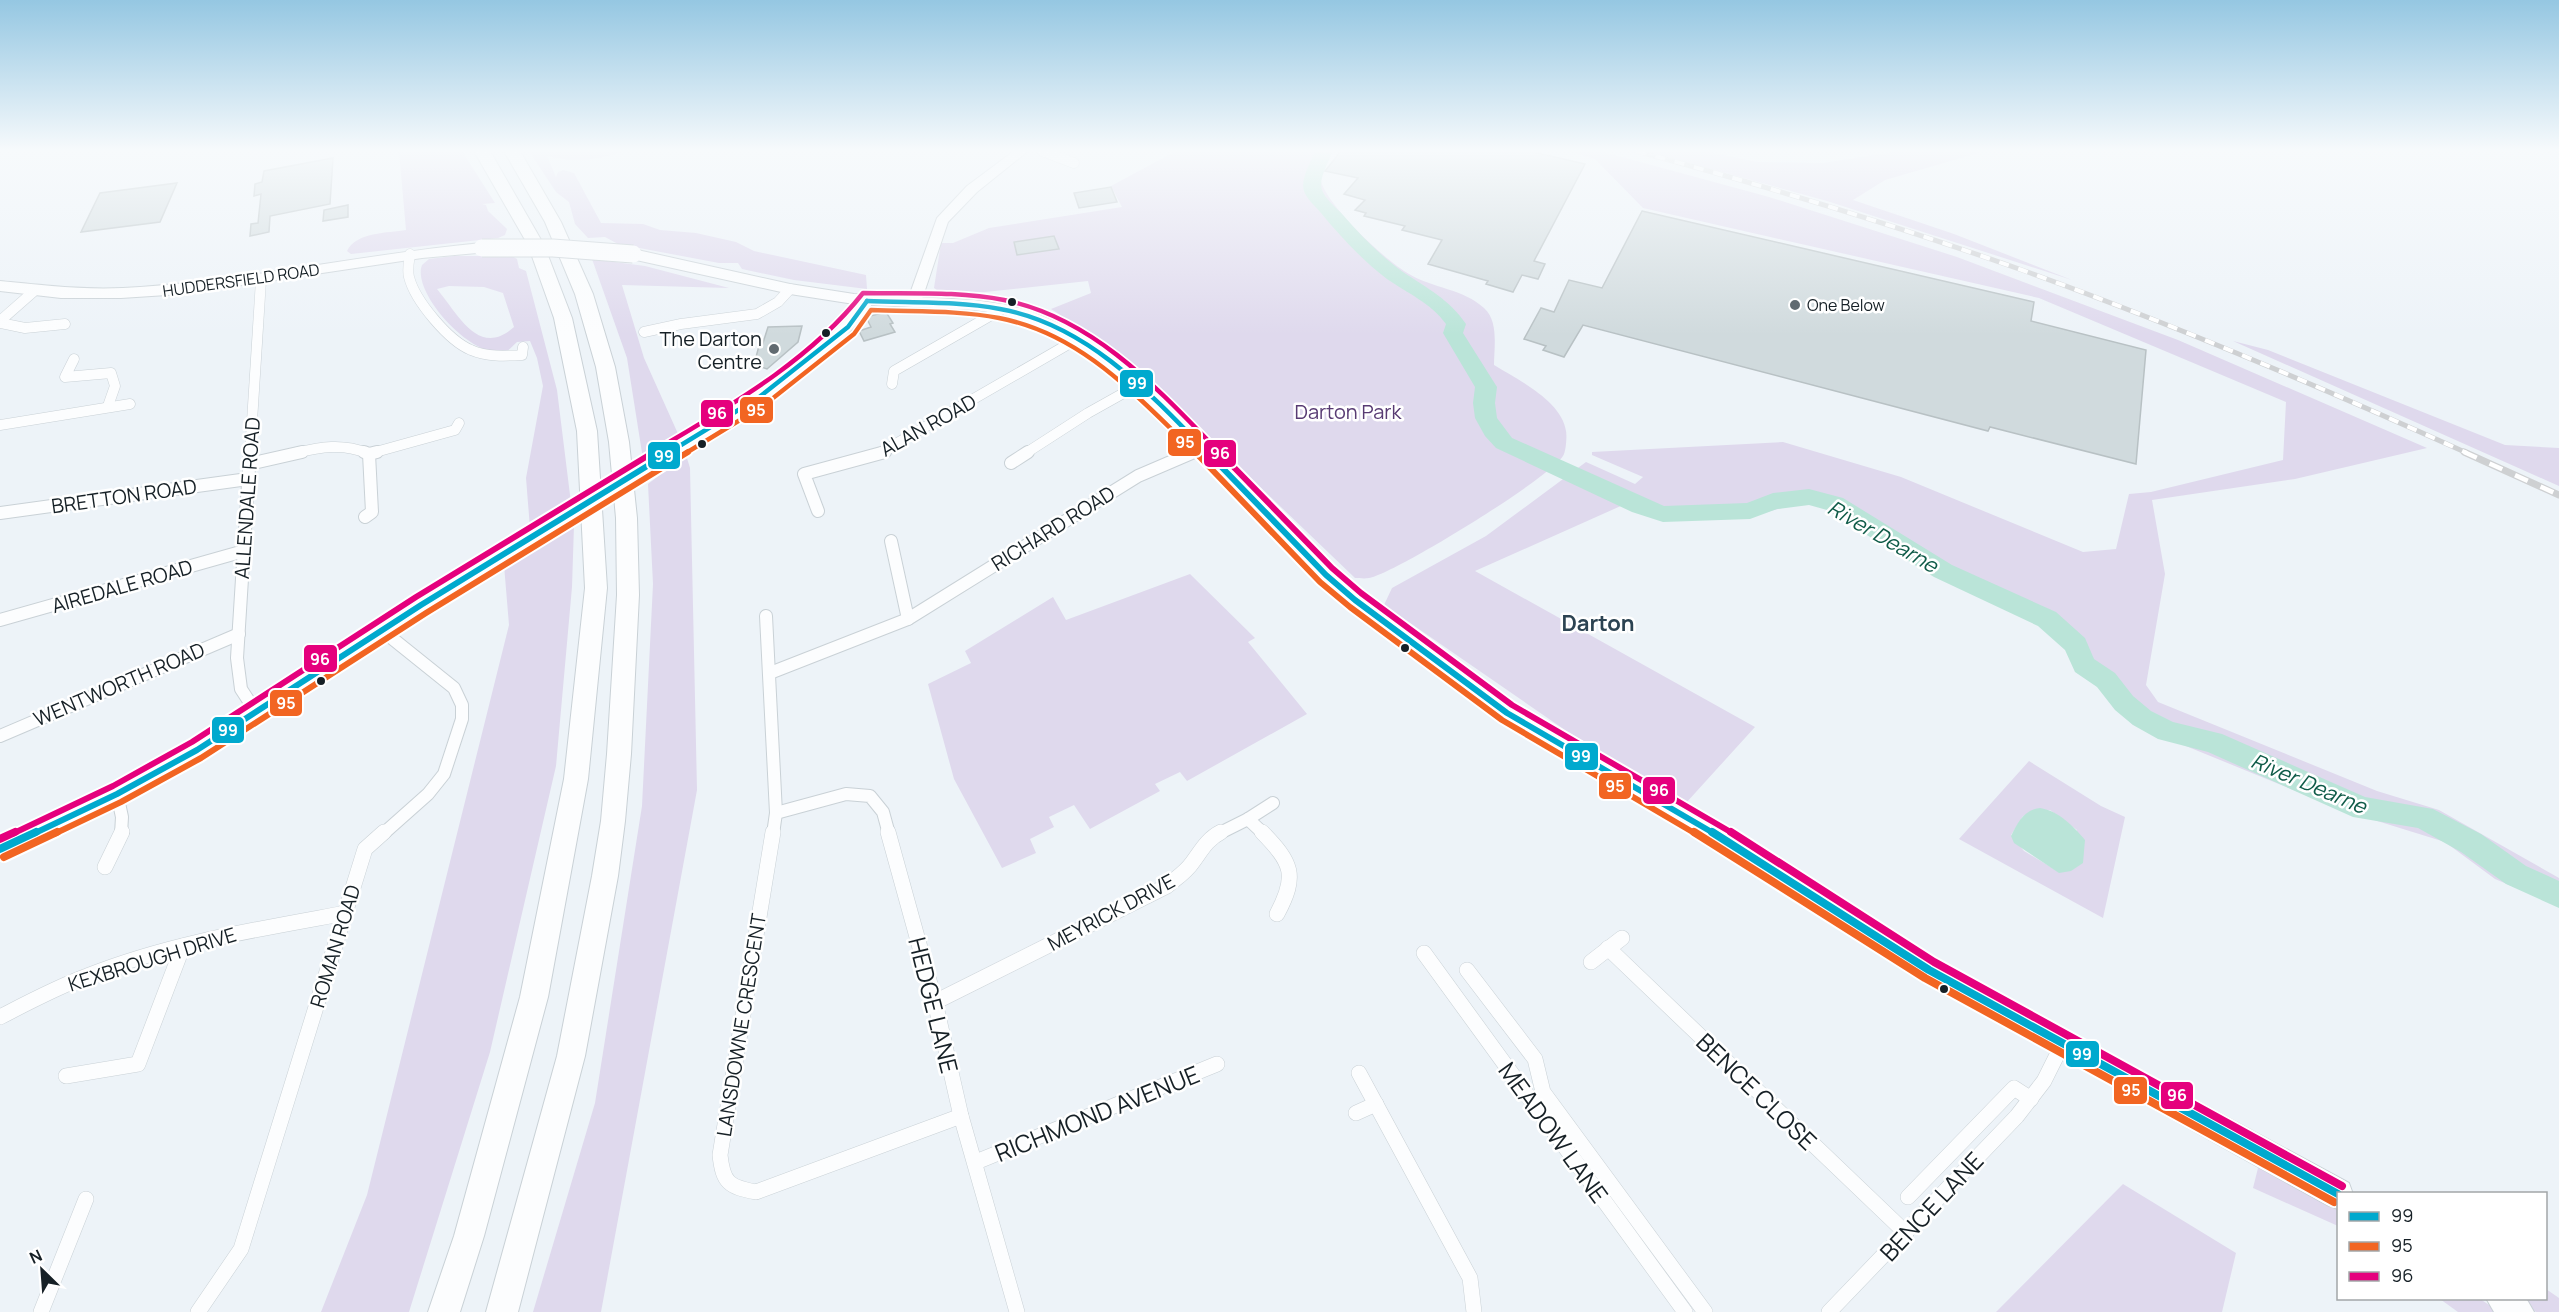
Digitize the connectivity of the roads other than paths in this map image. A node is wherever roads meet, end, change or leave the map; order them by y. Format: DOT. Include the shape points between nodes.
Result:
graph roads {
  1 [pos="517,212"];
  2 [pos="547,212"];
  3 [pos="950,212"];
  4 [pos="410,254"];
  5 [pos="261,280"];
  6 [pos="0,286"];
  7 [pos="790,289"];
  8 [pos="33,292"];
  9 [pos="867,301"];
  10 [pos="914,302"];
  11 [pos="1002,309"];
  12 [pos="0,322"];
  13 [pos="65,324"];
  14 [pos="644,332"];
  15 [pos="1079,338"];
  16 [pos="523,347"];
  17 [pos="74,359"];
  18 [pos="892,384"];
  19 [pos="1138,385"];
  20 [pos="130,404"];
  21 [pos="108,406"];
  22 [pos="459,423"];
  23 [pos="0,424"];
  24 [pos="1203,448"];
  25 [pos="369,454"];
  26 [pos="1011,463"];
  27 [pos="249,464"];
  28 [pos="248,479"];
  29 [pos="818,511"];
  30 [pos="0,513"];
  31 [pos="365,517"];
  32 [pos="891,540"];
  33 [pos="244,551"];
  34 [pos="766,616"];
  35 [pos="908,619"];
  36 [pos="0,621"];
  37 [pos="383,631"];
  38 [pos="238,634"];
  39 [pos="770,673"];
  40 [pos="256,712"];
  41 [pos="0,736"];
  42 [pos="117,794"];
  43 [pos="1273,803"];
  44 [pos="776,813"];
  45 [pos="1248,819"];
  46 [pos="0,849"];
  47 [pos="105,867"];
  48 [pos="346,913"];
  49 [pos="1277,914"];
  50 [pos="1622,938"];
  51 [pos="183,946"];
  52 [pos="1608,948"];
  53 [pos="1424,953"];
  54 [pos="1591,962"];
  55 [pos="1467,970"];
  56 [pos="935,1002"];
  57 [pos="0,1017"];
  58 [pos="2063,1042"];
  59 [pos="1217,1064"];
  60 [pos="1359,1073"];
  61 [pos="66,1076"];
  62 [pos="2031,1099"];
  63 [pos="1376,1104"];
  64 [pos="1356,1113"];
  65 [pos="961,1116"];
  66 [pos="976,1162"];
  67 [pos="2337,1193"];
  68 [pos="1908,1197"];
  69 [pos="86,1199"];
  70 [pos="1906,1233"];
  71 [pos="2502,1300"];
  72 [pos="41,1312"];
  73 [pos="198,1312"];
  74 [pos="444,1312"];
  75 [pos="502,1312"];
  76 [pos="1017,1312"];
  77 [pos="1474,1312"];
  78 [pos="1685,1312"];
  79 [pos="1705,1312"];
  80 [pos="1829,1312"];
  81 [pos="2518,1312"];
  1 -- 74 [label="highway" via="536,245 563,318 575,366 587,431 596,588 576,779 534,997 469,1236"];
  2 -- 75 [label="highway" via="563,239 602,348 626,504 629,602 611,842 569,1065"];
  3 -- 10 [label="street" via="942,220"];
  4 -- 5 [label="highway, HUDDERSFIELD ROAD"];
  4 -- 7 [label="highway, HUDDERSFIELD ROAD, bridge" via="553,248 633,255"];
  4 -- 16 [label="street" via="410,279 418,297 452,338 469,350 495,357 522,355"];
  5 -- 8 [label="highway, HUDDERSFIELD ROAD" via="152,293"];
  5 -- 27 [label="street, ALLENDALE ROAD"];
  6 -- 8 [label="highway, HUDDERSFIELD ROAD"];
  7 -- 9 [label="highway, HUDDERSFIELD ROAD"];
  7 -- 14 [label="street" via="778,302 757,314"];
  8 -- 12 [label="street"];
  9 -- 10 [label="highway, HUDDERSFIELD ROAD"];
  9 -- 37 [label="street, bridge" via="848,327 758,398"];
  10 -- 11 [label="highway, HUDDERSFIELD ROAD"];
  11 -- 15 [label="highway, HUDDERSFIELD ROAD"];
  11 -- 18 [label="street" via="894,371"];
  12 -- 13 [label="street" via="25,328"];
  15 -- 19 [label="highway, HUDDERSFIELD ROAD"];
  15 -- 29 [label="street, ALAN ROAD" via="885,452 804,474"];
  17 -- 21 [label="street" via="64,377 111,373 115,386"];
  19 -- 24 [label="highway, HUDDERSFIELD ROAD"];
  19 -- 26 [label="street"];
  20 -- 21 [label="street"];
  21 -- 23 [label="street"];
  22 -- 25 [label="street" via="455,430"];
  24 -- 35 [label="street, RICHARD ROAD" via="1138,476"];
  24 -- 58 [label="highway, HUDDERSFIELD ROAD" via="1332,580 1478,693 1733,844 1929,970"];
  25 -- 27 [label="street" via="352,447 327,446"];
  25 -- 31 [label="street" via="372,512"];
  27 -- 28 [label="street, ALLENDALE ROAD"];
  28 -- 30 [label="street, BRETTON ROAD"];
  28 -- 33 [label="street, ALLENDALE ROAD"];
  32 -- 35 [label="street"];
  33 -- 36 [label="street, AIREDALE ROAD"];
  33 -- 38 [label="street, ALLENDALE ROAD"];
  34 -- 39 [label="street, LANSDOWNE CRESCENT"];
  35 -- 39 [label="street, RICHARD ROAD"];
  37 -- 40 [label="street"];
  37 -- 48 [label="street, ROMAN ROAD" via="454,688 462,705 462,719 444,774 428,794 365,849"];
  38 -- 40 [label="street, ALLENDALE ROAD" via="241,689"];
  38 -- 41 [label="street, WENTWORTH ROAD"];
  39 -- 44 [label="street, LANSDOWNE CRESCENT"];
  40 -- 42 [label="street"];
  42 -- 46 [label="street"];
  42 -- 47 [label="street" via="124,823"];
  43 -- 45 [label="street, MEYRICK DRIVE"];
  44 -- 56 [label="street, HEDGE LANE" via="846,794 870,796 883,812"];
  44 -- 65 [label="street, LANSDOWNE CRESCENT" via="720,1155 721,1175 732,1188 756,1192"];
  45 -- 49 [label="street" via="1269,837 1291,877 1290,889"];
  45 -- 56 [label="street, MEYRICK DRIVE" via="1215,835 1191,865 1167,886"];
  48 -- 51 [label="street, KEXBROUGH DRIVE"];
  48 -- 73 [label="street, ROMAN ROAD" via="242,1249"];
  50 -- 52 [label="street"];
  51 -- 57 [label="street, KEXBROUGH DRIVE" via="54,989"];
  51 -- 61 [label="street" via="138,1064"];
  52 -- 54 [label="street"];
  52 -- 70 [label="street, BENCE CLOSE"];
  53 -- 78 [label="street, MEADOW LANE"];
  55 -- 79 [label="street, MEADOW LANE" via="1535,1059 1543,1092"];
  56 -- 65 [label="street, HEDGE LANE"];
  58 -- 62 [label="street, BENCE LANE" via="2057,1060"];
  58 -- 67 [label="highway, HUDDERSFIELD ROAD"];
  59 -- 66 [label="street, RICHMOND AVENUE"];
  60 -- 63 [label="street"];
  62 -- 68 [label="street, BENCE LANE" via="2014,1088"];
  62 -- 70 [label="street, BENCE LANE"];
  63 -- 64 [label="street"];
  63 -- 77 [label="street" via="1470,1278"];
  65 -- 66 [label="street, HEDGE LANE"];
  66 -- 76 [label="street, HEDGE LANE"];
  69 -- 72 [label="street"];
  70 -- 80 [label="street, BENCE LANE"];
  71 -- 81 [label="highway"];
}
